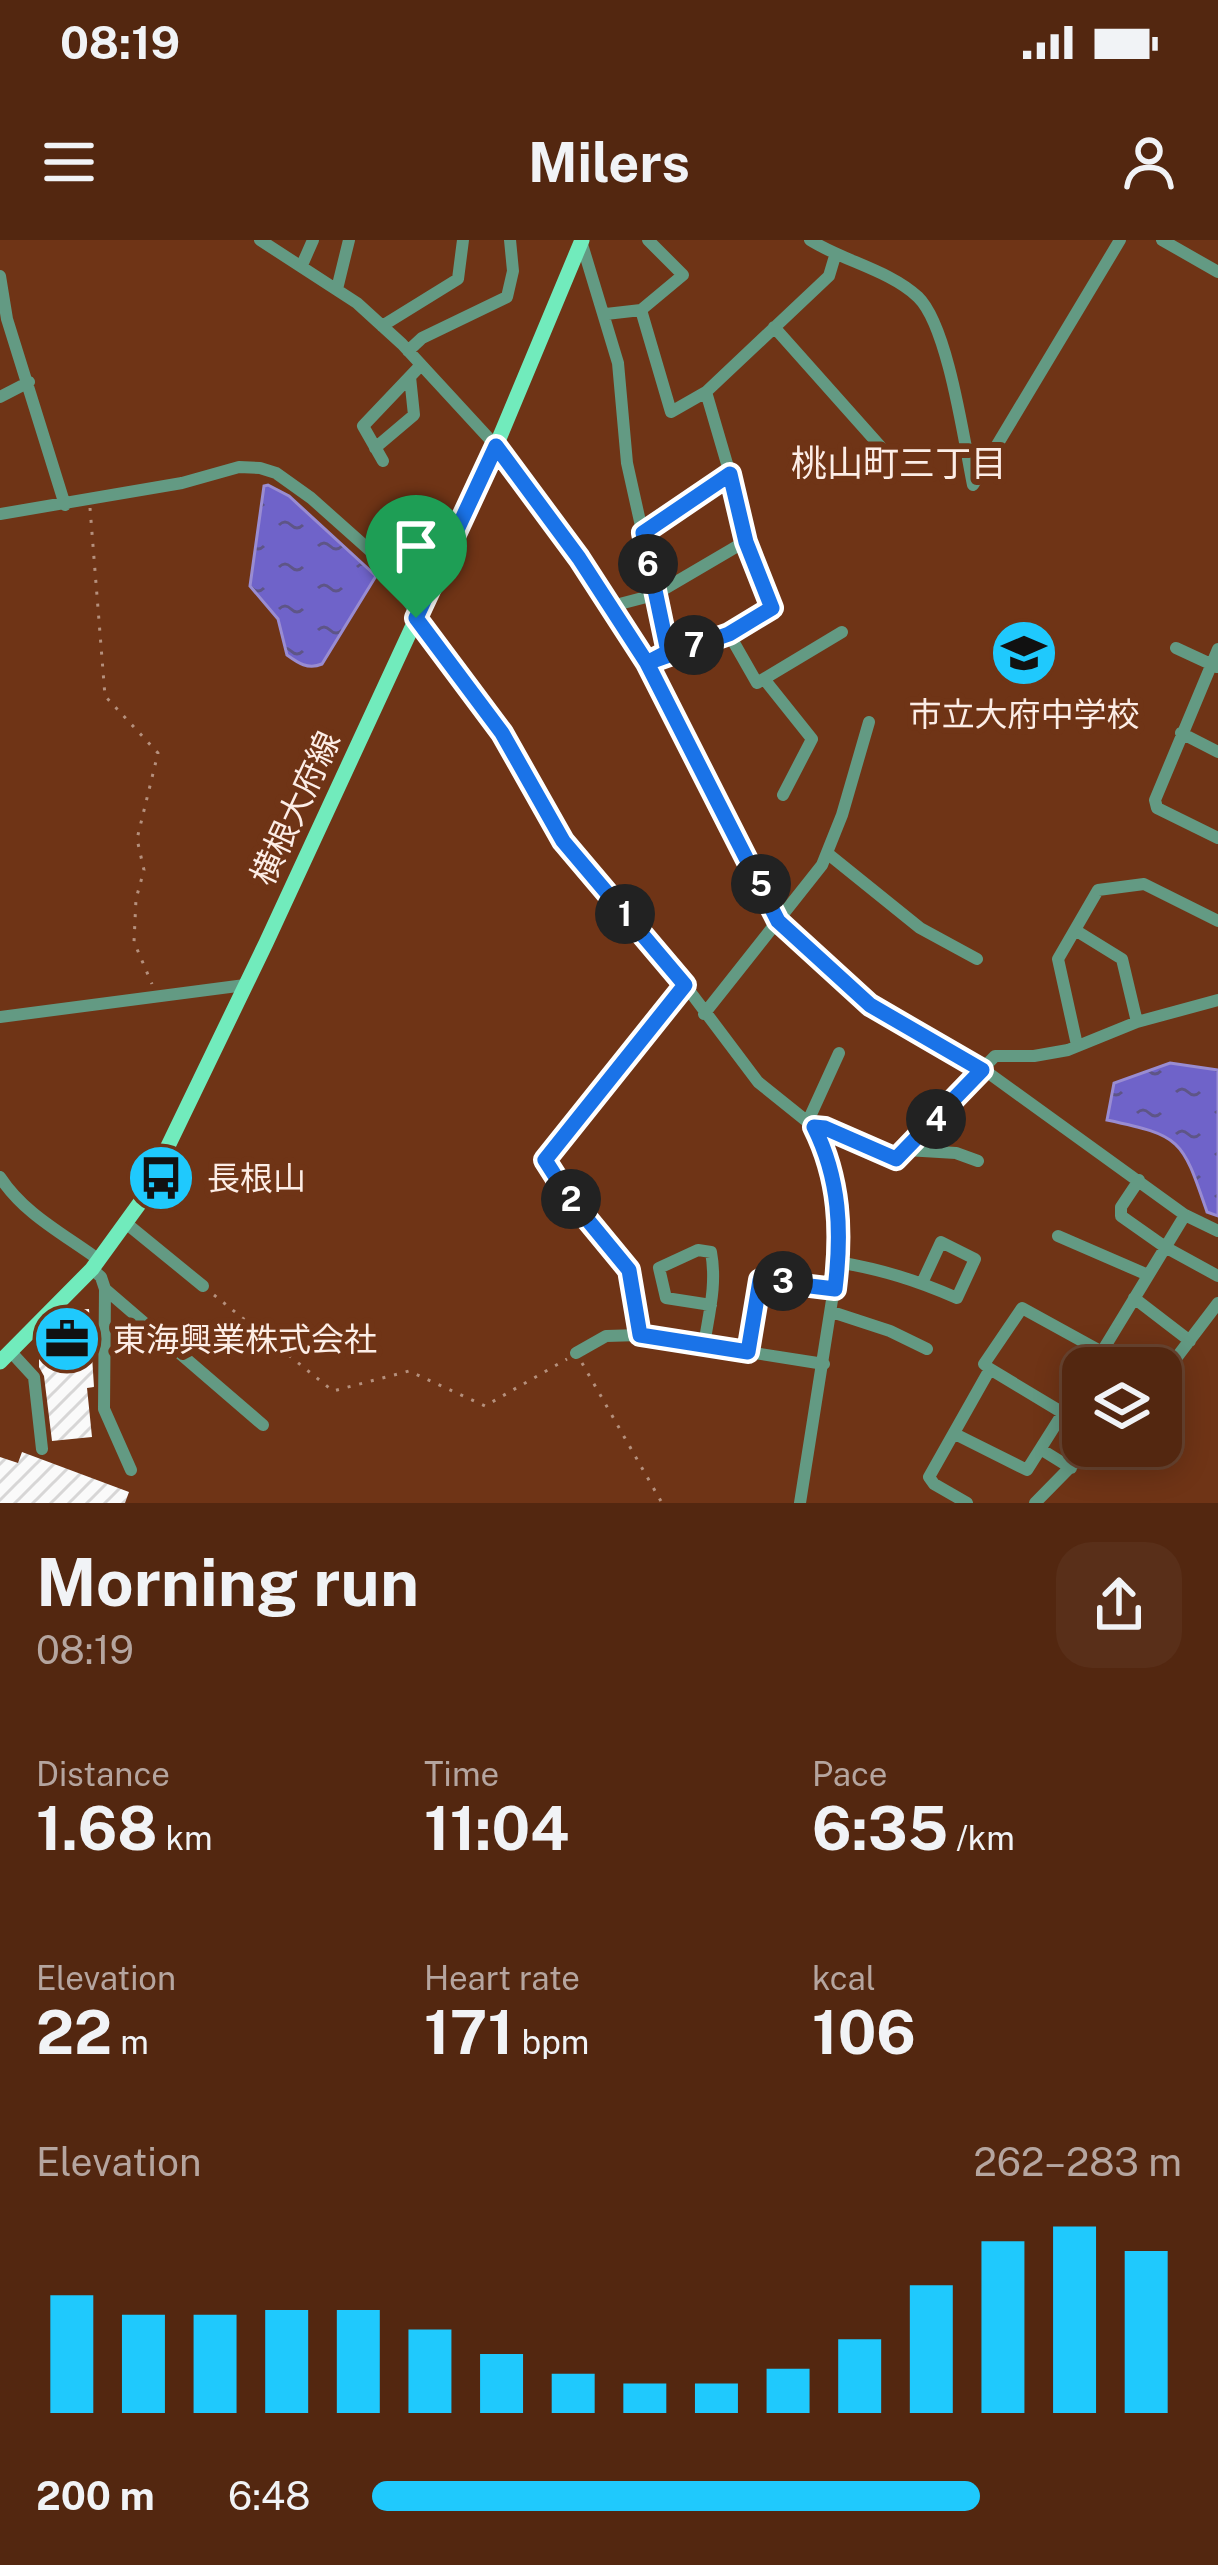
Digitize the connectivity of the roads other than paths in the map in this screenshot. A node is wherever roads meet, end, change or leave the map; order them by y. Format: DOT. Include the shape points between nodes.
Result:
graph roads {
  1 [pos="260,240"];
  2 [pos="313,240"];
  3 [pos="349,240"];
  4 [pos="463,240"];
  5 [pos="511,240"];
  6 [pos="648,240"];
  7 [pos="810,240"];
  8 [pos="1120,240"];
  9 [pos="1162,240"];
  10 [pos="582,241"];
  11 [pos="835,256"];
  12 [pos="302,265"];
  13 [pos="1218,272"];
  14 [pos="0,276"];
  15 [pos="337,289"];
  16 [pos="641,310"];
  17 [pos="606,314"];
  18 [pos="382,326"];
  19 [pos="775,327"];
  20 [pos="408,351"];
  21 [pos="421,365"];
  22 [pos="410,377"];
  23 [pos="28,382"];
  24 [pos="706,392"];
  25 [pos="0,397"];
  26 [pos="496,446"];
  27 [pos="880,446"];
  28 [pos="730,474"];
  29 [pos="65,505"];
  30 [pos="0,514"];
  31 [pos="643,533"];
  32 [pos="746,542"];
  33 [pos="654,595"];
  34 [pos="608,608"];
  35 [pos="416,618"];
  36 [pos="842,632"];
  37 [pos="729,634"];
  38 [pos="1176,648"];
  39 [pos="1218,650"];
  40 [pos="668,652"];
  41 [pos="647,663"];
  42 [pos="1214,666"];
  43 [pos="764,679"];
  44 [pos="868,722"];
  45 [pos="1181,733"];
  46 [pos="1218,752"];
  47 [pos="783,795"];
  48 [pos="1218,838"];
  49 [pos="827,853"];
  50 [pos="778,921"];
  51 [pos="1218,921"];
  52 [pos="1075,930"];
  53 [pos="977,959"];
  54 [pos="244,985"];
  55 [pos="1218,1000"];
  56 [pos="704,1014"];
  57 [pos="0,1017"];
  58 [pos="1136,1022"];
  59 [pos="1077,1045"];
  60 [pos="839,1053"];
  61 [pos="982,1070"];
  62 [pos="811,1124"];
  63 [pos="906,1150"];
  64 [pos="978,1161"];
  65 [pos="0,1177"];
  66 [pos="1139,1180"];
  67 [pos="1185,1215"];
  68 [pos="127,1224"];
  69 [pos="1218,1231"];
  70 [pos="1058,1236"];
  71 [pos="1165,1247"];
  72 [pos="838,1262"];
  73 [pos="96,1265"];
  74 [pos="1148,1275"];
  75 [pos="1218,1276"];
  76 [pos="922,1283"];
  77 [pos="203,1286"];
  78 [pos="105,1289"];
  79 [pos="835,1289"];
  80 [pos="1134,1298"];
  81 [pos="1218,1303"];
  82 [pos="711,1304"];
  83 [pos="832,1312"];
  84 [pos="1190,1341"];
  85 [pos="704,1345"];
  86 [pos="1093,1347"];
  87 [pos="1105,1347"];
  88 [pos="927,1349"];
  89 [pos="1182,1351"];
  90 [pos="748,1352"];
  91 [pos="576,1353"];
  92 [pos="5,1357"];
  93 [pos="824,1364"];
  94 [pos="990,1369"];
  95 [pos="1062,1412"];
  96 [pos="1062,1416"];
  97 [pos="263,1425"];
  98 [pos="955,1434"];
  99 [pos="42,1449"];
  100 [pos="1042,1450"];
  101 [pos="1071,1468"];
  102 [pos="131,1470"];
  103 [pos="800,1503"];
  104 [pos="967,1503"];
  105 [pos="1035,1503"];
  1 -- 12 [label="street"];
  2 -- 12 [label="street"];
  3 -- 15 [label="street"];
  4 -- 18 [label="street" via="458,279"];
  5 -- 20 [label="street" via="507,297"];
  6 -- 16 [label="street" via="683,275"];
  7 -- 11 [label="street"];
  8 -- 11 [label="street" via="973,485 943,352 920,298"];
  9 -- 13 [label="street"];
  10 -- 17 [label="street"];
  10 -- 26 [label="main road, 横根大府線"];
  11 -- 19 [label="street" via="829,276"];
  12 -- 15 [label="street"];
  14 -- 23 [label="street"];
  15 -- 18 [label="street"];
  16 -- 17 [label="street"];
  16 -- 24 [label="street" via="671,412"];
  17 -- 31 [label="street"];
  18 -- 20 [label="street"];
  19 -- 24 [label="street"];
  19 -- 27 [label="street"];
  20 -- 21 [label="street"];
  21 -- 22 [label="street"];
  21 -- 26 [label="street"];
  22 -- 22 [label="street" via="363,426 379,454 414,416"];
  23 -- 25 [label="street"];
  23 -- 29 [label="street"];
  24 -- 28 [label="street"];
  26 -- 34 [label="street"];
  26 -- 35 [label="main road, 横根大府線"];
  28 -- 31 [label="street"];
  28 -- 32 [label="street"];
  29 -- 30 [label="street"];
  29 -- 35 [label="street" via="239,467 276,472 375,555"];
  31 -- 33 [label="street"];
  32 -- 33 [label="street"];
  32 -- 37 [label="street" via="772,608"];
  33 -- 34 [label="street"];
  33 -- 40 [label="street"];
  34 -- 41 [label="street"];
  35 -- 54 [label="main road, 横根大府線"];
  35 -- 56 [label="street" via="502,733 563,841"];
  36 -- 43 [label="street"];
  37 -- 40 [label="street"];
  37 -- 43 [label="street" via="757,683"];
  38 -- 42 [label="street"];
  39 -- 42 [label="street"];
  40 -- 41 [label="street"];
  41 -- 50 [label="street"];
  42 -- 45 [label="street"];
  43 -- 47 [label="street" via="812,739"];
  44 -- 49 [label="street"];
  45 -- 46 [label="street"];
  45 -- 48 [label="street" via="1157,808"];
  49 -- 50 [label="street"];
  49 -- 53 [label="street" via="920,928"];
  50 -- 56 [label="street"];
  50 -- 61 [label="street" via="870,1005"];
  51 -- 52 [label="street" via="1144,884 1102,887"];
  52 -- 58 [label="street" via="1122,959"];
  52 -- 59 [label="street" via="1058,959"];
  54 -- 57 [label="street"];
  54 -- 68 [label="main road, 横根大府線"];
  55 -- 58 [label="street"];
  56 -- 62 [label="street" via="758,1082"];
  58 -- 59 [label="street"];
  59 -- 61 [label="street" via="995,1056"];
  60 -- 62 [label="street"];
  61 -- 63 [label="street"];
  61 -- 66 [label="street"];
  62 -- 63 [label="street" via="896,1159"];
  62 -- 72 [label="street" via="835,1183"];
  63 -- 64 [label="street"];
  65 -- 73 [label="street"];
  66 -- 67 [label="street"];
  66 -- 71 [label="street" via="1121,1216"];
  67 -- 69 [label="street"];
  67 -- 71 [label="street"];
  68 -- 73 [label="main road, 横根大府線"];
  68 -- 77 [label="street"];
  70 -- 74 [label="street"];
  71 -- 74 [label="street"];
  71 -- 75 [label="street"];
  72 -- 76 [label="street"];
  72 -- 79 [label="street"];
  73 -- 78 [label="street"];
  73 -- 92 [label="main road, 横根大府線"];
  74 -- 80 [label="street"];
  76 -- 76 [label="street" via="957,1298 975,1259 940,1242"];
  78 -- 97 [label="street"];
  78 -- 102 [label="street" via="104,1409"];
  79 -- 83 [label="street"];
  79 -- 90 [label="street" via="760,1280"];
  80 -- 84 [label="street"];
  80 -- 87 [label="street"];
  81 -- 84 [label="street"];
  82 -- 82 [label="street" via="716,1277 708,1249 659,1268 666,1298"];
  82 -- 85 [label="street"];
  83 -- 88 [label="street"];
  83 -- 93 [label="street"];
  84 -- 89 [label="street"];
  85 -- 90 [label="street"];
  85 -- 91 [label="street" via="606,1336"];
  86 -- 94 [label="street" via="1022,1308 984,1364"];
  90 -- 93 [label="street"];
  92 -- 99 [label="street" via="34,1377"];
  93 -- 103 [label="street"];
  94 -- 95 [label="street"];
  94 -- 98 [label="street"];
  96 -- 100 [label="street"];
  98 -- 100 [label="street" via="1027,1470"];
  98 -- 104 [label="street" via="929,1477"];
  100 -- 101 [label="street"];
  101 -- 105 [label="street"];
}
